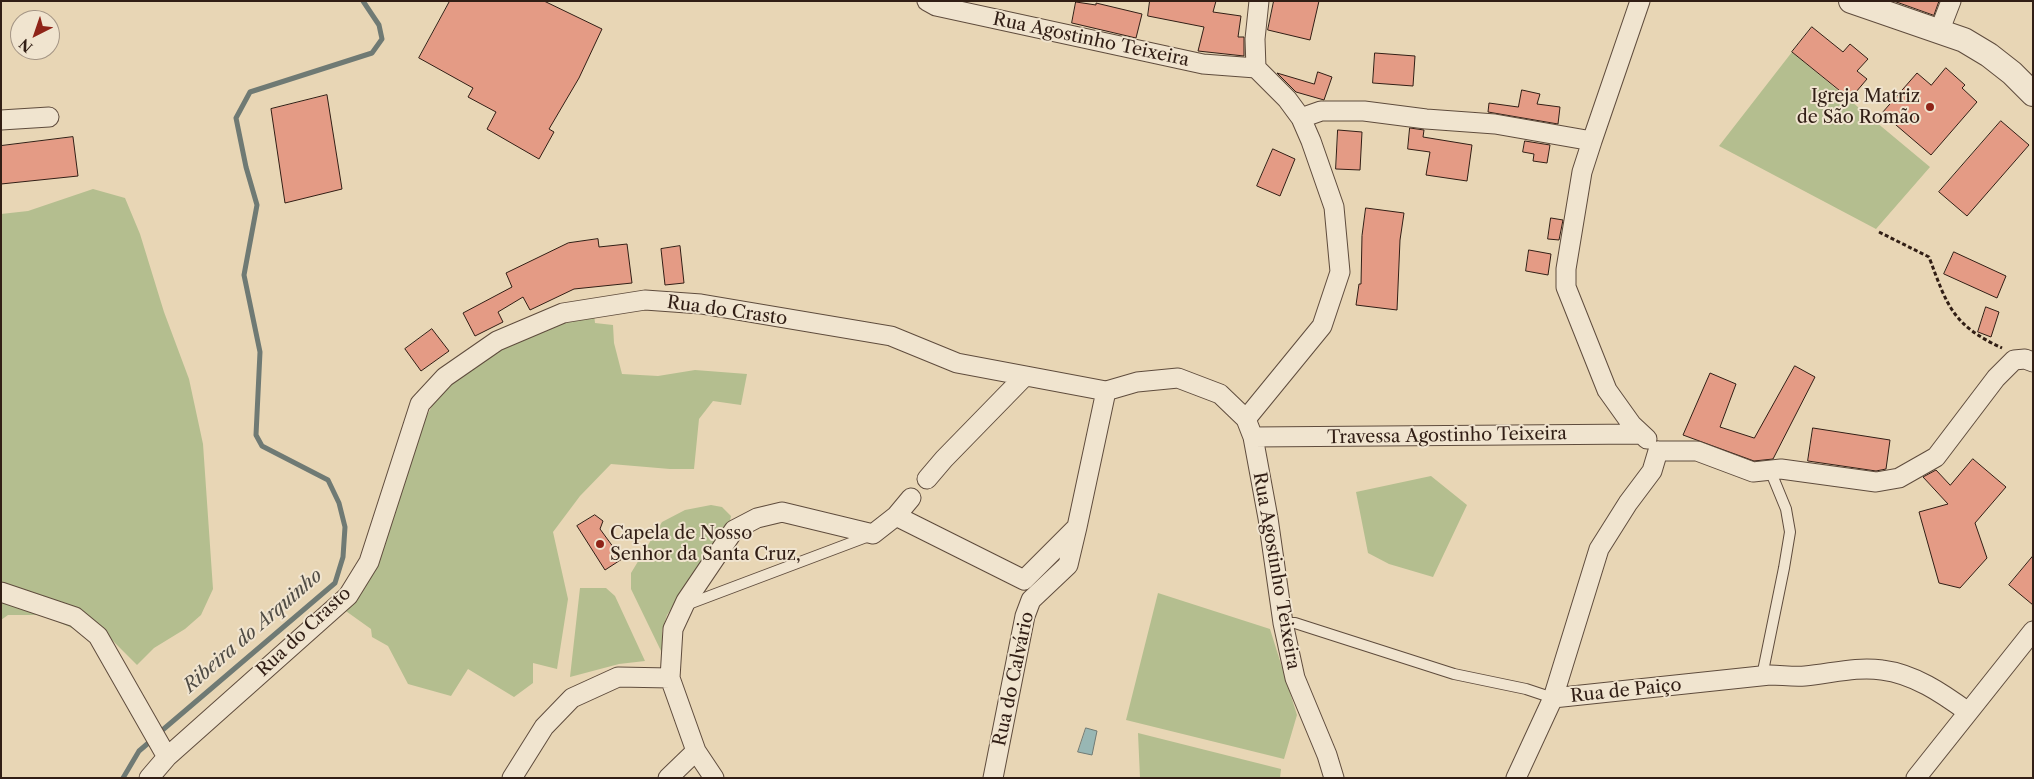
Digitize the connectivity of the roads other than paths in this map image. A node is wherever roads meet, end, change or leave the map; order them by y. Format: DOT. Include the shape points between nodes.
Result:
graph roads {
  1 [pos="927,1"];
  2 [pos="1259,1"];
  3 [pos="1640,1"];
  4 [pos="1851,1"];
  5 [pos="1951,1"];
  6 [pos="1939,32"];
  7 [pos="1256,68"];
  8 [pos="2033,94"];
  9 [pos="49,117"];
  10 [pos="1301,118"];
  11 [pos="1,120"];
  12 [pos="1592,141"];
  13 [pos="2029,360"];
  14 [pos="1024,377"];
  15 [pos="1106,391"];
  16 [pos="1246,419"];
  17 [pos="1641,434"];
  18 [pos="1253,437"];
  19 [pos="1658,451"];
  20 [pos="1770,470"];
  21 [pos="926,479"];
  22 [pos="911,498"];
  23 [pos="896,516"];
  24 [pos="1077,527"];
  25 [pos="873,534"];
  26 [pos="1,592"];
  27 [pos="683,606"];
  28 [pos="1283,623"];
  29 [pos="2033,631"];
  30 [pos="1762,676"];
  31 [pos="670,678"];
  32 [pos="1553,698"];
  33 [pos="1968,712"];
  34 [pos="696,751"];
  35 [pos="164,752"];
  36 [pos="149,778"];
  37 [pos="512,778"];
  38 [pos="668,778"];
  39 [pos="714,778"];
  40 [pos="993,778"];
  41 [pos="1334,778"];
  42 [pos="1516,778"];
  43 [pos="1916,778"];
  1 -- 7 [label="street, Rua Agostinho Teixeira" via="936,6 1202,64"];
  2 -- 7 [label="street"];
  3 -- 12 [label="street"];
  4 -- 6 [label="street"];
  5 -- 6 [label="street"];
  6 -- 8 [label="street" via="1964,40 1989,55"];
  7 -- 10 [label="street"];
  9 -- 11 [label="street"];
  10 -- 12 [label="street" via="1321,111 1364,111 1496,124"];
  10 -- 16 [label="street" via="1334,207 1340,272 1322,326"];
  12 -- 17 [label="street" via="1582,172 1566,268 1566,287 1607,390"];
  13 -- 20 [label="street" via="2014,360 1996,378 1936,457 1899,478 1876,482"];
  14 -- 15 [label="street, Rua do Crasto"];
  14 -- 21 [label="street"];
  14 -- 35 [label="street, Rua do Crasto" via="957,363 891,336 701,304 644,300 563,313 497,341 444,377 420,404 369,562 348,596"];
  15 -- 16 [label="street, Rua do Crasto" via="1137,382 1178,378 1220,394"];
  15 -- 24 [label="street, Rua do Calvário"];
  16 -- 18 [label="street, Rua Agostinho Teixeira"];
  17 -- 18 [label="street, Travessa Agostinho Teixeira"];
  17 -- 19 [label="street"];
  18 -- 28 [label="street, Rua Agostinho Teixeira"];
  19 -- 20 [label="street" via="1697,452 1753,472"];
  19 -- 32 [label="street" via="1652,471 1599,550"];
  20 -- 30 [label="lane" via="1786,509 1790,532"];
  22 -- 23 [label="street"];
  23 -- 24 [label="street" via="1024,580"];
  23 -- 25 [label="street"];
  24 -- 40 [label="street, Rua do Calvário" via="1068,565 1031,600 1025,616"];
  25 -- 27 [label="lane"];
  25 -- 27 [label="street" via="782,512 757,518 734,530"];
  26 -- 35 [label="street" via="75,618 98,636"];
  27 -- 31 [label="street" via="673,629"];
  28 -- 32 [label="lane, Rua de Paiço" via="1295,622 1454,674"];
  28 -- 41 [label="street, Rua Agostinho Teixeira" via="1295,678"];
  29 -- 33 [label="street"];
  30 -- 32 [label="street, Rua de Paiço"];
  30 -- 33 [label="street, Rua de Paiço" via="1882,670 1917,679"];
  31 -- 34 [label="street"];
  31 -- 37 [label="street" via="618,677 572,698 544,727"];
  32 -- 42 [label="street"];
  33 -- 43 [label="street"];
  34 -- 38 [label="street"];
  34 -- 39 [label="street"];
  35 -- 36 [label="street, Rua do Crasto"];
}
